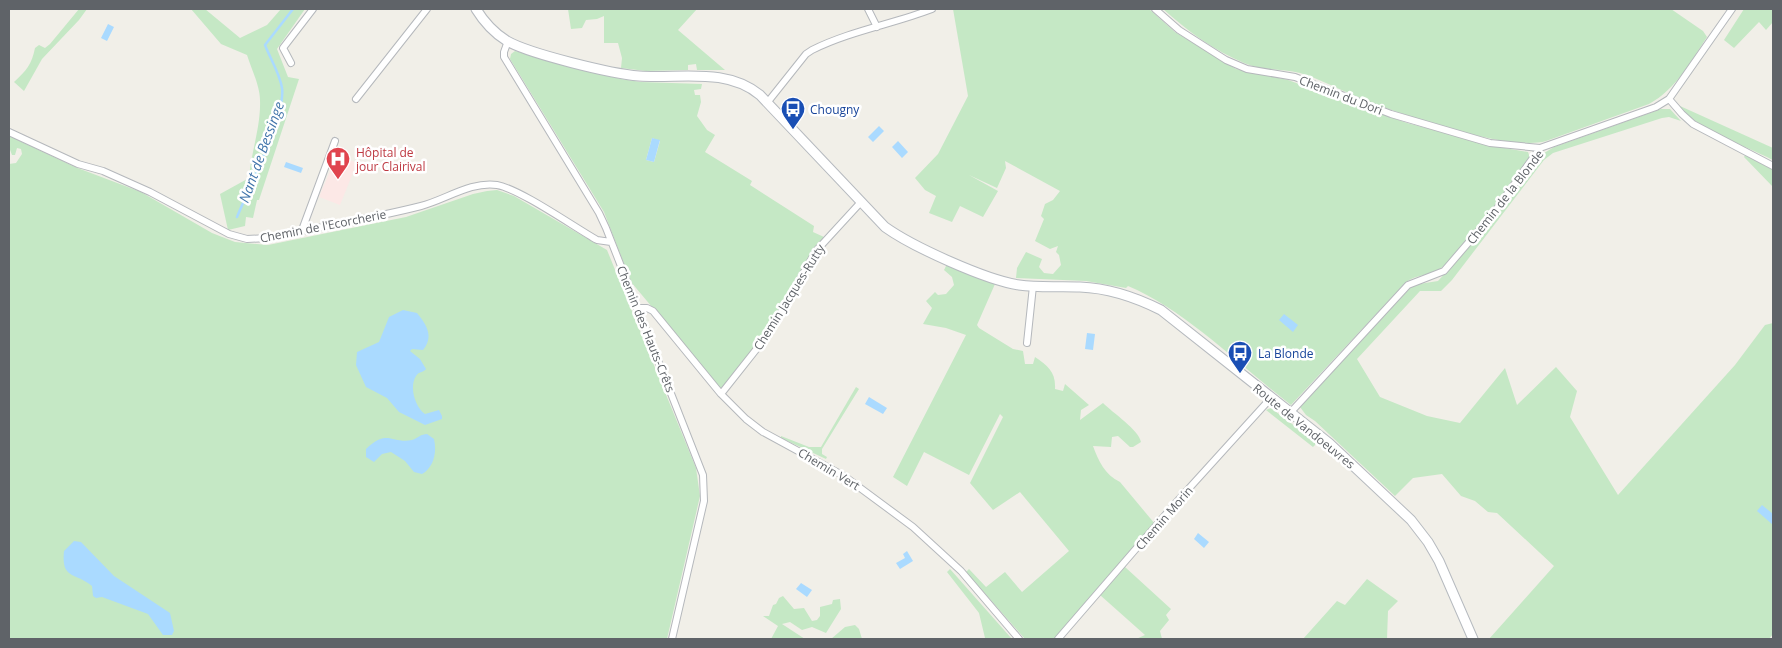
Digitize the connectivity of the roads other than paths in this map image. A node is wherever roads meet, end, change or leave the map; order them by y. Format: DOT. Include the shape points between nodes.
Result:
graph roads {
  1 [pos="313,9"];
  2 [pos="427,9"];
  3 [pos="476,9"];
  4 [pos="868,9"];
  5 [pos="932,9"];
  6 [pos="1155,9"];
  7 [pos="1732,9"];
  8 [pos="876,27"];
  9 [pos="508,41"];
  10 [pos="290,63"];
  11 [pos="356,99"];
  12 [pos="1669,99"];
  13 [pos="767,103"];
  14 [pos="9,132"];
  15 [pos="335,141"];
  16 [pos="1540,148"];
  17 [pos="1773,166"];
  18 [pos="860,202"];
  19 [pos="302,230"];
  20 [pos="611,242"];
  21 [pos="1034,286"];
  22 [pos="637,308"];
  23 [pos="1027,343"];
  24 [pos="721,394"];
  25 [pos="1271,398"];
  26 [pos="1290,412"];
  27 [pos="672,639"];
  28 [pos="1019,639"];
  29 [pos="1058,639"];
  30 [pos="1473,639"];
  1 -- 10 [label="street" via="283,48"];
  2 -- 11 [label="street"];
  3 -- 9 [label="main road, Route de Vandoeuvres" via="490,27"];
  4 -- 8 [label="street"];
  5 -- 8 [label="street"];
  6 -- 16 [label="street, Chemin du Dori" via="1179,30 1226,60 1247,69 1295,77 1392,114 1490,142"];
  7 -- 12 [label="street"];
  8 -- 13 [label="street" via="822,45 806,54"];
  9 -- 13 [label="main road, Route de Vandoeuvres" via="626,74 732,79 749,86"];
  9 -- 20 [label="street, Chemin des Hauts-Crêts" via="504,57 599,213"];
  12 -- 16 [label="street, Chemin de la Blonde"];
  12 -- 17 [label="street" via="1693,124"];
  13 -- 18 [label="main road, Route de Vandoeuvres"];
  14 -- 19 [label="street, Chemin de l'Ecorcherie" via="150,192 229,234 261,239"];
  15 -- 19 [label="street"];
  16 -- 26 [label="street, Chemin de la Blonde" via="1493,214 1444,271 1408,284"];
  18 -- 21 [label="main road, Route de Vandoeuvres" via="885,227 905,239 992,279"];
  18 -- 24 [label="street, Chemin Jacques-Rutty" via="816,252 770,332"];
  19 -- 20 [label="street, Chemin de l'Ecorcherie" via="405,210 474,187 495,185 513,191 597,240"];
  20 -- 22 [label="street, Chemin des Hauts-Crêts"];
  21 -- 23 [label="street"];
  21 -- 25 [label="main road, Route de Vandoeuvres" via="1103,289 1148,303 1180,324"];
  22 -- 24 [label="street, Chemin Vert" via="653,311"];
  22 -- 27 [label="street, Chemin des Hauts-Crêts" via="705,483 704,501"];
  24 -- 28 [label="street, Chemin Vert" via="762,432 844,476 912,526 961,571"];
  25 -- 26 [label="main road, Route de Vandoeuvres"];
  25 -- 29 [label="street, Chemin Morin"];
  26 -- 30 [label="main road, Route de Vandoeuvres" via="1368,478 1422,533 1439,561"];
}
